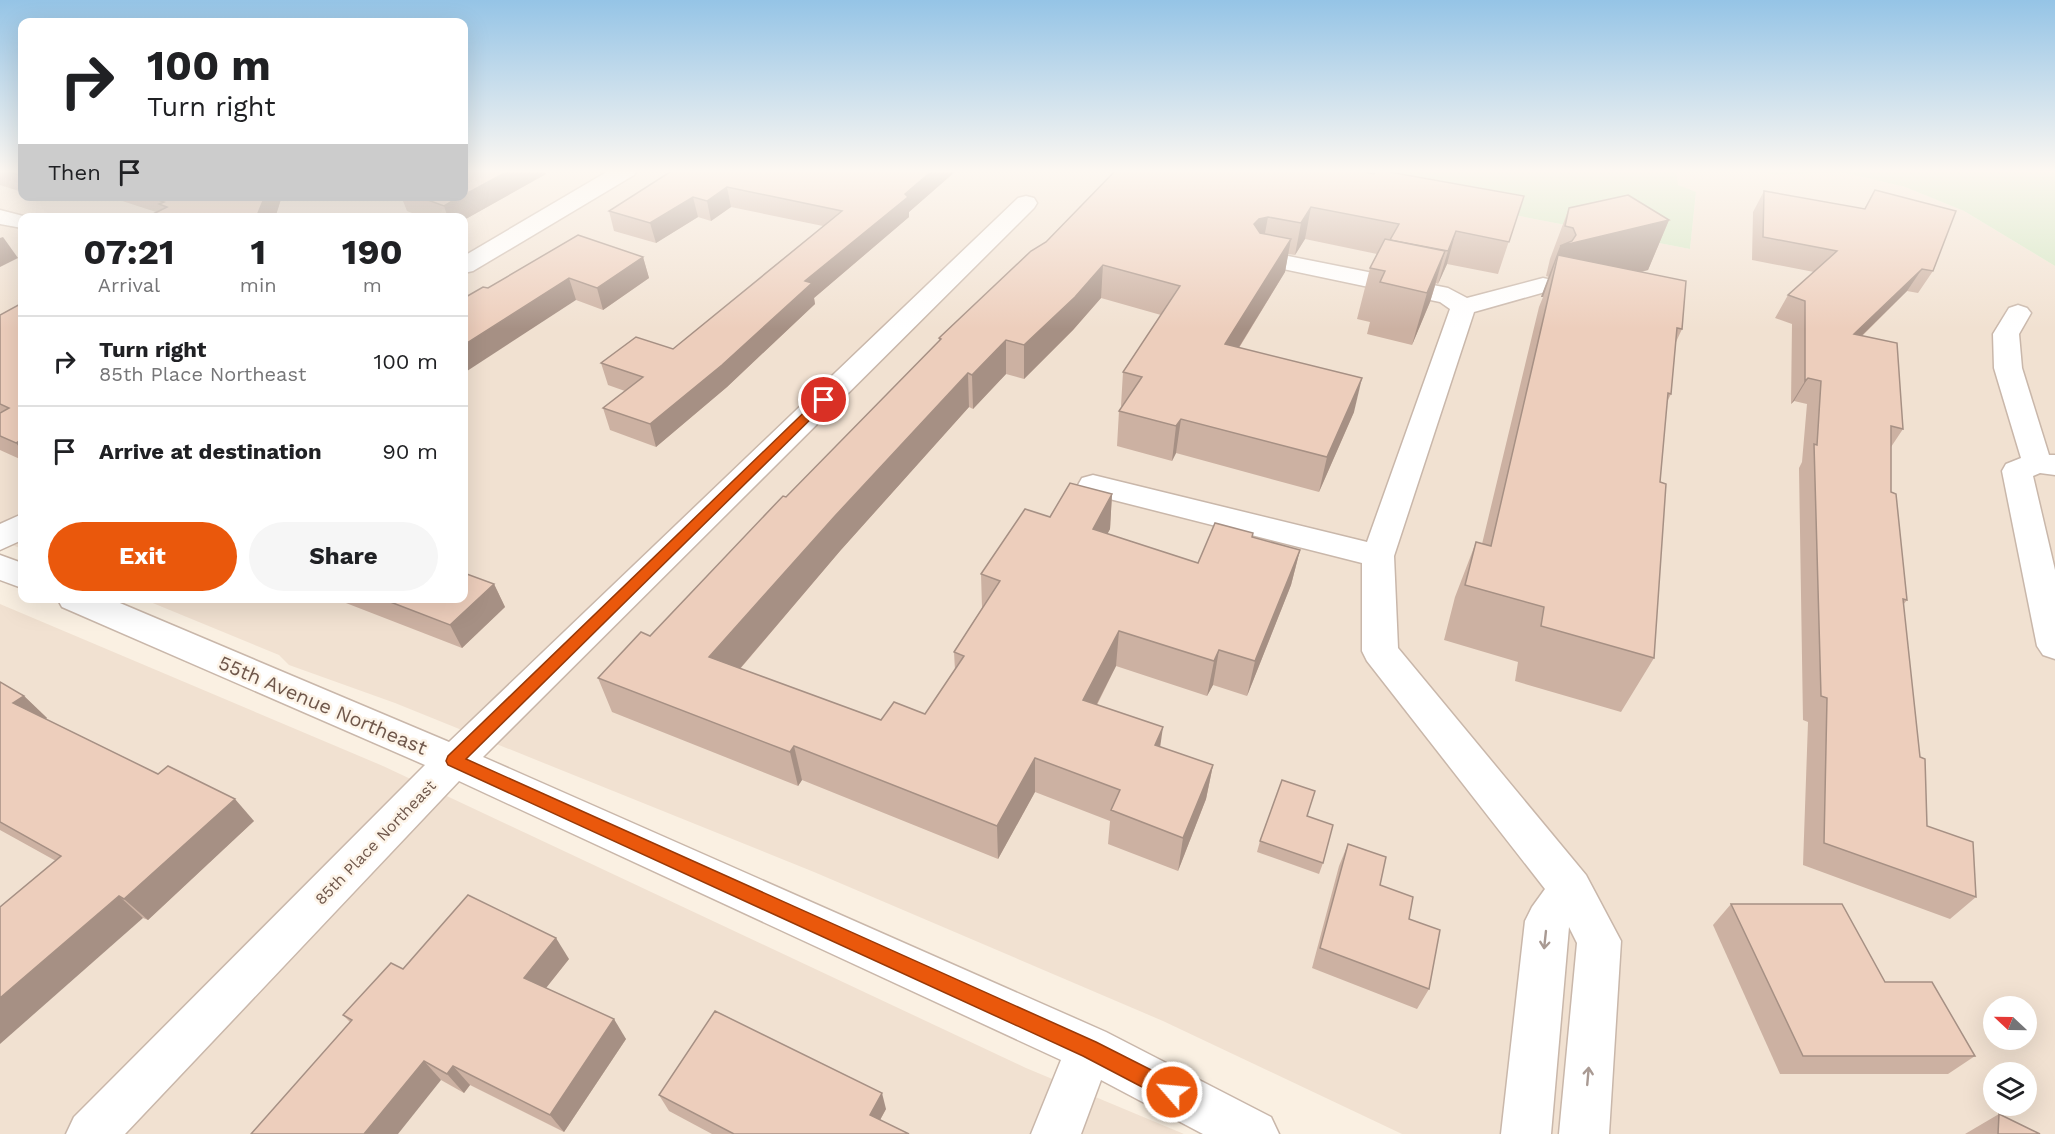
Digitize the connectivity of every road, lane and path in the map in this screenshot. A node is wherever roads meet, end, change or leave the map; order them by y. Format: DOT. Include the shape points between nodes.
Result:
graph roads {
  1 [pos="537,223"];
  2 [pos="1006,223"];
  3 [pos="1263,258"];
  4 [pos="468,264"];
  5 [pos="1544,285"];
  6 [pos="1463,307"];
  7 [pos="2018,313"];
  8 [pos="2037,466"];
  9 [pos="1093,485"];
  10 [pos="18,528"];
  11 [pos="0,539"];
  12 [pos="1378,556"];
  13 [pos="0,567"];
  14 [pos="18,574"];
  15 [pos="87,603"];
  16 [pos="2055,646"];
  17 [pos="454,761"];
  18 [pos="1571,889"];
  19 [pos="1089,1049"];
  20 [pos="90,1134"];
  21 [pos="1056,1134"];
  22 [pos="1254,1134"];
  23 [pos="1526,1134"];
  24 [pos="1584,1134"];
  1 -- 4 [label="street"];
  2 -- 17 [label="street, 85th Place Northeast"];
  3 -- 6 [label="street" via="1448,296"];
  5 -- 6 [label="street"];
  6 -- 12 [label="street"];
  7 -- 8 [label="street" via="2006,334 2008,368"];
  8 -- 16 [label="street"];
  9 -- 12 [label="street"];
  10 -- 11 [label="street"];
  12 -- 18 [label="street" via="1380,651"];
  13 -- 14 [label="street"];
  15 -- 17 [label="street, 55th Avenue Northeast"];
  17 -- 19 [label="street, 55th Avenue Northeast"];
  17 -- 20 [label="street, 85th Place Northeast"];
  18 -- 23 [label="street, one-way" via="1547,921"];
  24 -- 18 [label="street, one-way" via="1599,941"];
  19 -- 21 [label="street"];
  19 -- 22 [label="street, 55th Avenue Northeast"];
}
